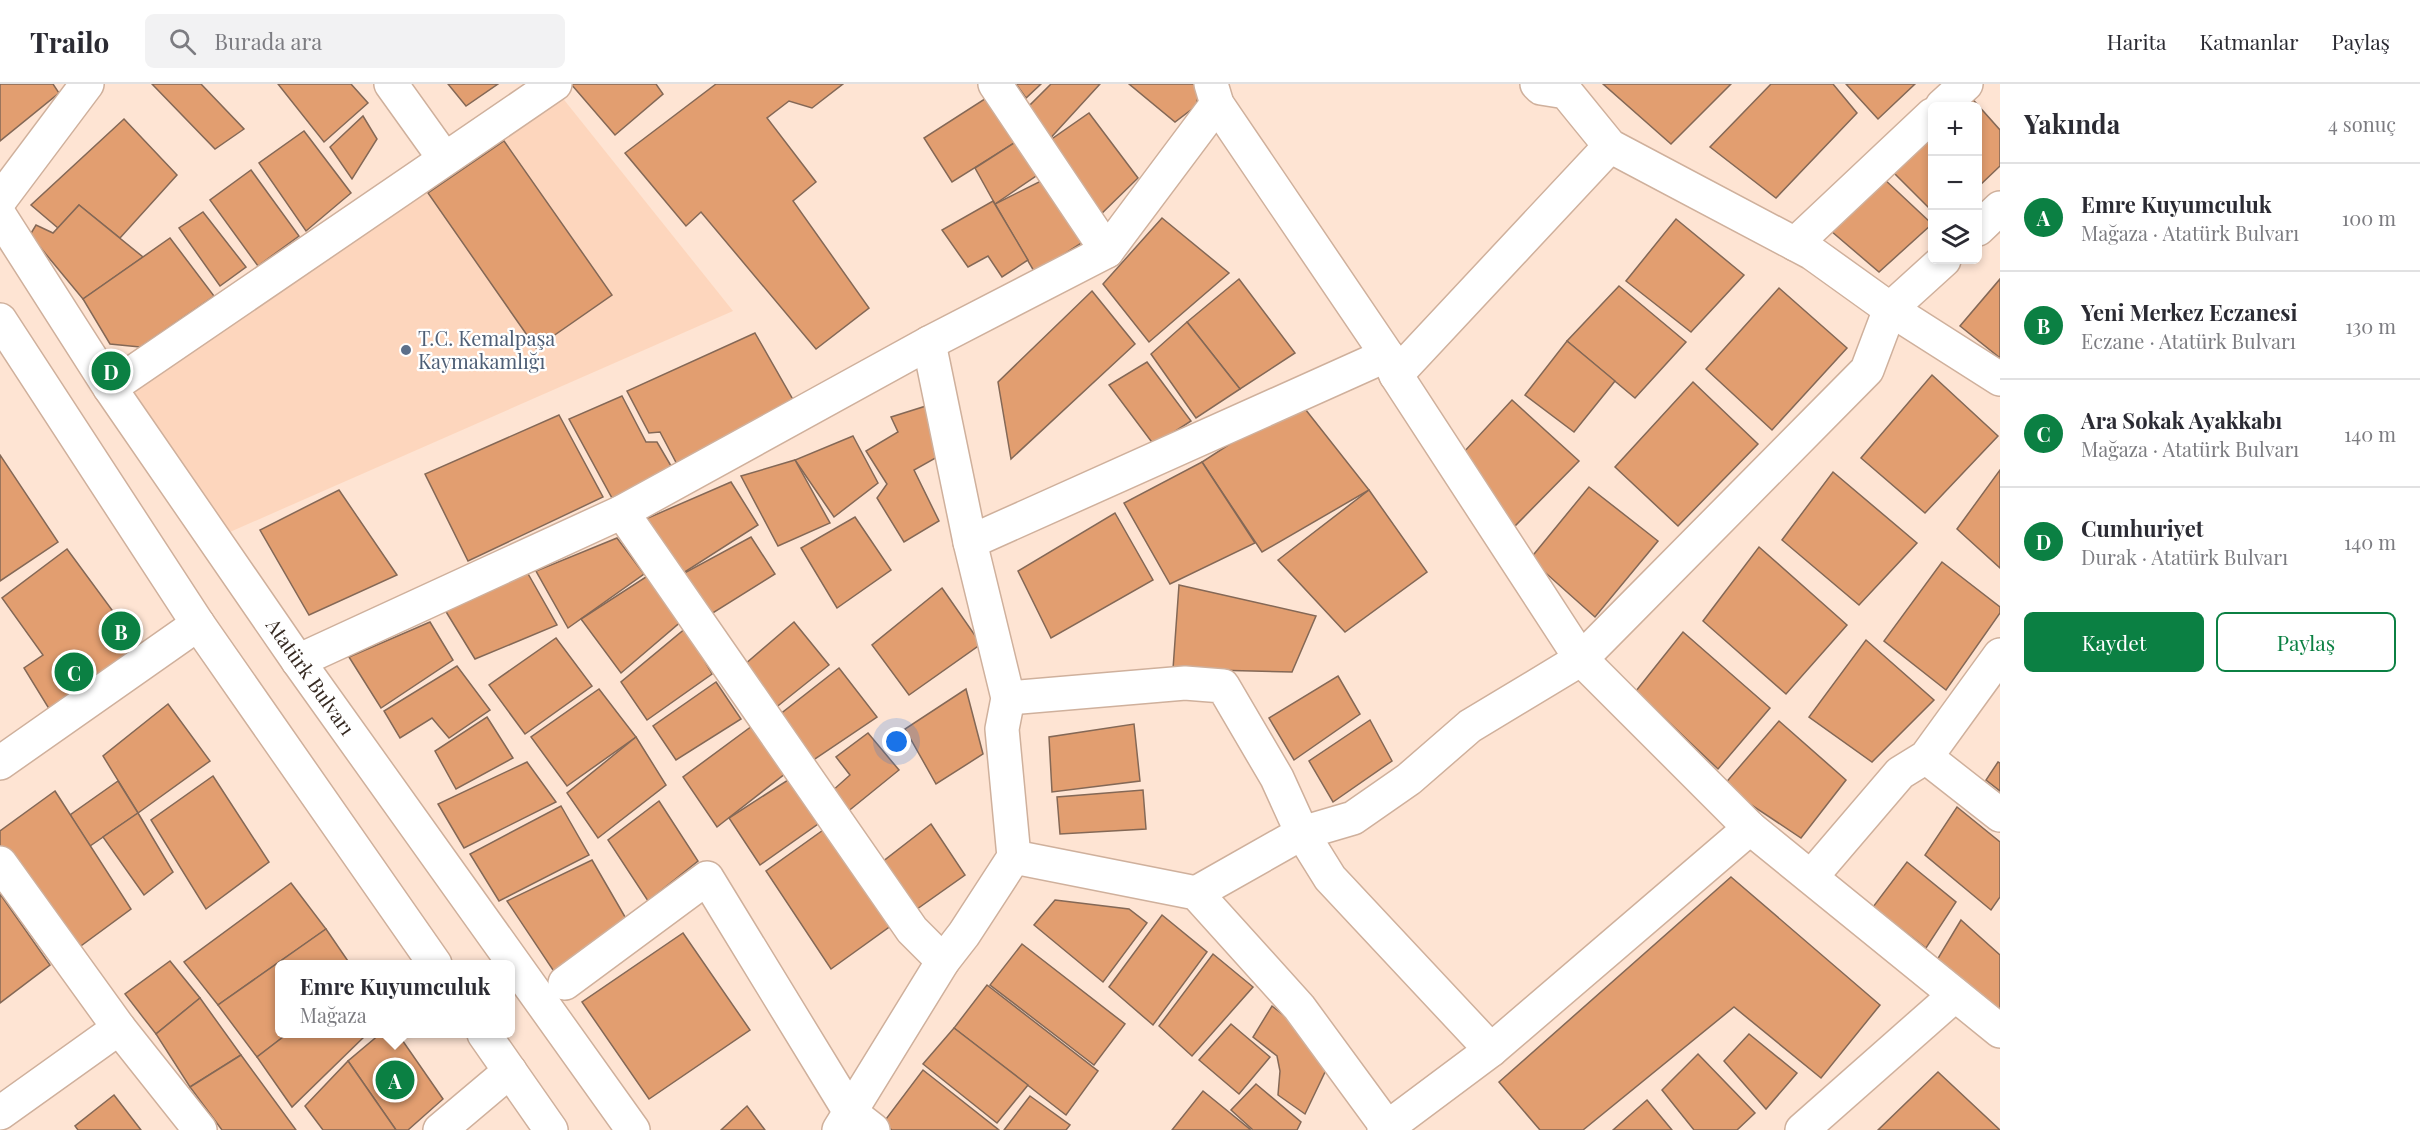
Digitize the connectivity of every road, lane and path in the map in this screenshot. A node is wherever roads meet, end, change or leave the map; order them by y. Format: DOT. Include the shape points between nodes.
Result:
graph roads {
  1 [pos="87,84"];
  2 [pos="391,84"];
  3 [pos="555,84"];
  4 [pos="995,84"];
  5 [pos="1966,84"];
  6 [pos="1559,87"];
  7 [pos="1221,91"];
  8 [pos="1946,102"];
  9 [pos="1928,120"];
  10 [pos="1610,146"];
  11 [pos="444,158"];
  12 [pos="0,200"];
  13 [pos="2000,208"];
  14 [pos="0,216"];
  15 [pos="1982,224"];
  16 [pos="1795,244"];
  17 [pos="1107,251"];
  18 [pos="1940,264"];
  19 [pos="1890,309"];
  20 [pos="0,320"];
  21 [pos="929,343"];
  22 [pos="1392,365"];
  23 [pos="2000,380"];
  24 [pos="110,388"];
  25 [pos="622,512"];
  26 [pos="970,542"];
  27 [pos="198,624"];
  28 [pos="2000,655"];
  29 [pos="1581,659"];
  30 [pos="297,661"];
  31 [pos="1008,698"];
  32 [pos="1926,757"];
  33 [pos="0,763"];
  34 [pos="2000,815"];
  35 [pos="1750,828"];
  36 [pos="1302,833"];
  37 [pos="1014,857"];
  38 [pos="0,863"];
  39 [pos="1811,877"];
  40 [pos="1196,892"];
  41 [pos="432,960"];
  42 [pos="511,960"];
  43 [pos="943,961"];
  44 [pos="515,965"];
  45 [pos="565,983"];
  46 [pos="1955,994"];
  47 [pos="119,1028"];
  48 [pos="2000,1031"];
  49 [pos="486,1038"];
  50 [pos="1491,1050"];
  51 [pos="510,1071"];
  52 [pos="0,1113"];
  53 [pos="854,1124"];
  54 [pos="1385,1128"];
  55 [pos="200,1130"];
  56 [pos="440,1130"];
  57 [pos="551,1130"];
  58 [pos="633,1130"];
  59 [pos="1802,1130"];
  1 -- 12 [label="street"];
  2 -- 11 [label="street"];
  3 -- 11 [label="street"];
  4 -- 17 [label="street"];
  5 -- 8 [label="street"];
  6 -- 10 [label="street"];
  7 -- 17 [label="street"];
  7 -- 22 [label="street"];
  9 -- 16 [label="street"];
  10 -- 16 [label="street"];
  10 -- 22 [label="street"];
  11 -- 24 [label="street"];
  13 -- 15 [label="street"];
  14 -- 24 [label="street, Atatürk Bulvarı"];
  16 -- 19 [label="street"];
  17 -- 21 [label="street"];
  18 -- 19 [label="street"];
  19 -- 23 [label="street"];
  19 -- 29 [label="street" via="1867,370"];
  20 -- 27 [label="street"];
  21 -- 25 [label="street"];
  21 -- 26 [label="street"];
  22 -- 26 [label="street"];
  22 -- 29 [label="street"];
  24 -- 30 [label="street, Atatürk Bulvarı"];
  25 -- 30 [label="street"];
  25 -- 43 [label="street" via="912,930"];
  26 -- 31 [label="street"];
  27 -- 33 [label="street"];
  27 -- 41 [label="street"];
  28 -- 32 [label="street"];
  29 -- 35 [label="street"];
  29 -- 36 [label="street" via="1470,726 1409,779 1353,818"];
  30 -- 42 [label="street, Atatürk Bulvarı"];
  31 -- 36 [label="street" via="1185,683 1223,686 1276,778"];
  31 -- 37 [label="street" via="1002,729"];
  32 -- 34 [label="street"];
  32 -- 39 [label="street" via="1900,773"];
  35 -- 39 [label="street"];
  35 -- 50 [label="street"];
  36 -- 40 [label="street"];
  36 -- 50 [label="street" via="1330,878"];
  37 -- 40 [label="street"];
  37 -- 43 [label="street"];
  38 -- 47 [label="street"];
  39 -- 46 [label="street"];
  40 -- 54 [label="street" via="1299,1007"];
  43 -- 53 [label="street"];
  44 -- 58 [label="street, Atatürk Bulvarı"];
  45 -- 53 [label="street" via="707,878"];
  46 -- 48 [label="street"];
  46 -- 59 [label="street"];
  47 -- 52 [label="street"];
  47 -- 55 [label="street"];
  49 -- 51 [label="street"];
  50 -- 54 [label="street"];
  51 -- 56 [label="street"];
  51 -- 57 [label="street"];
}
